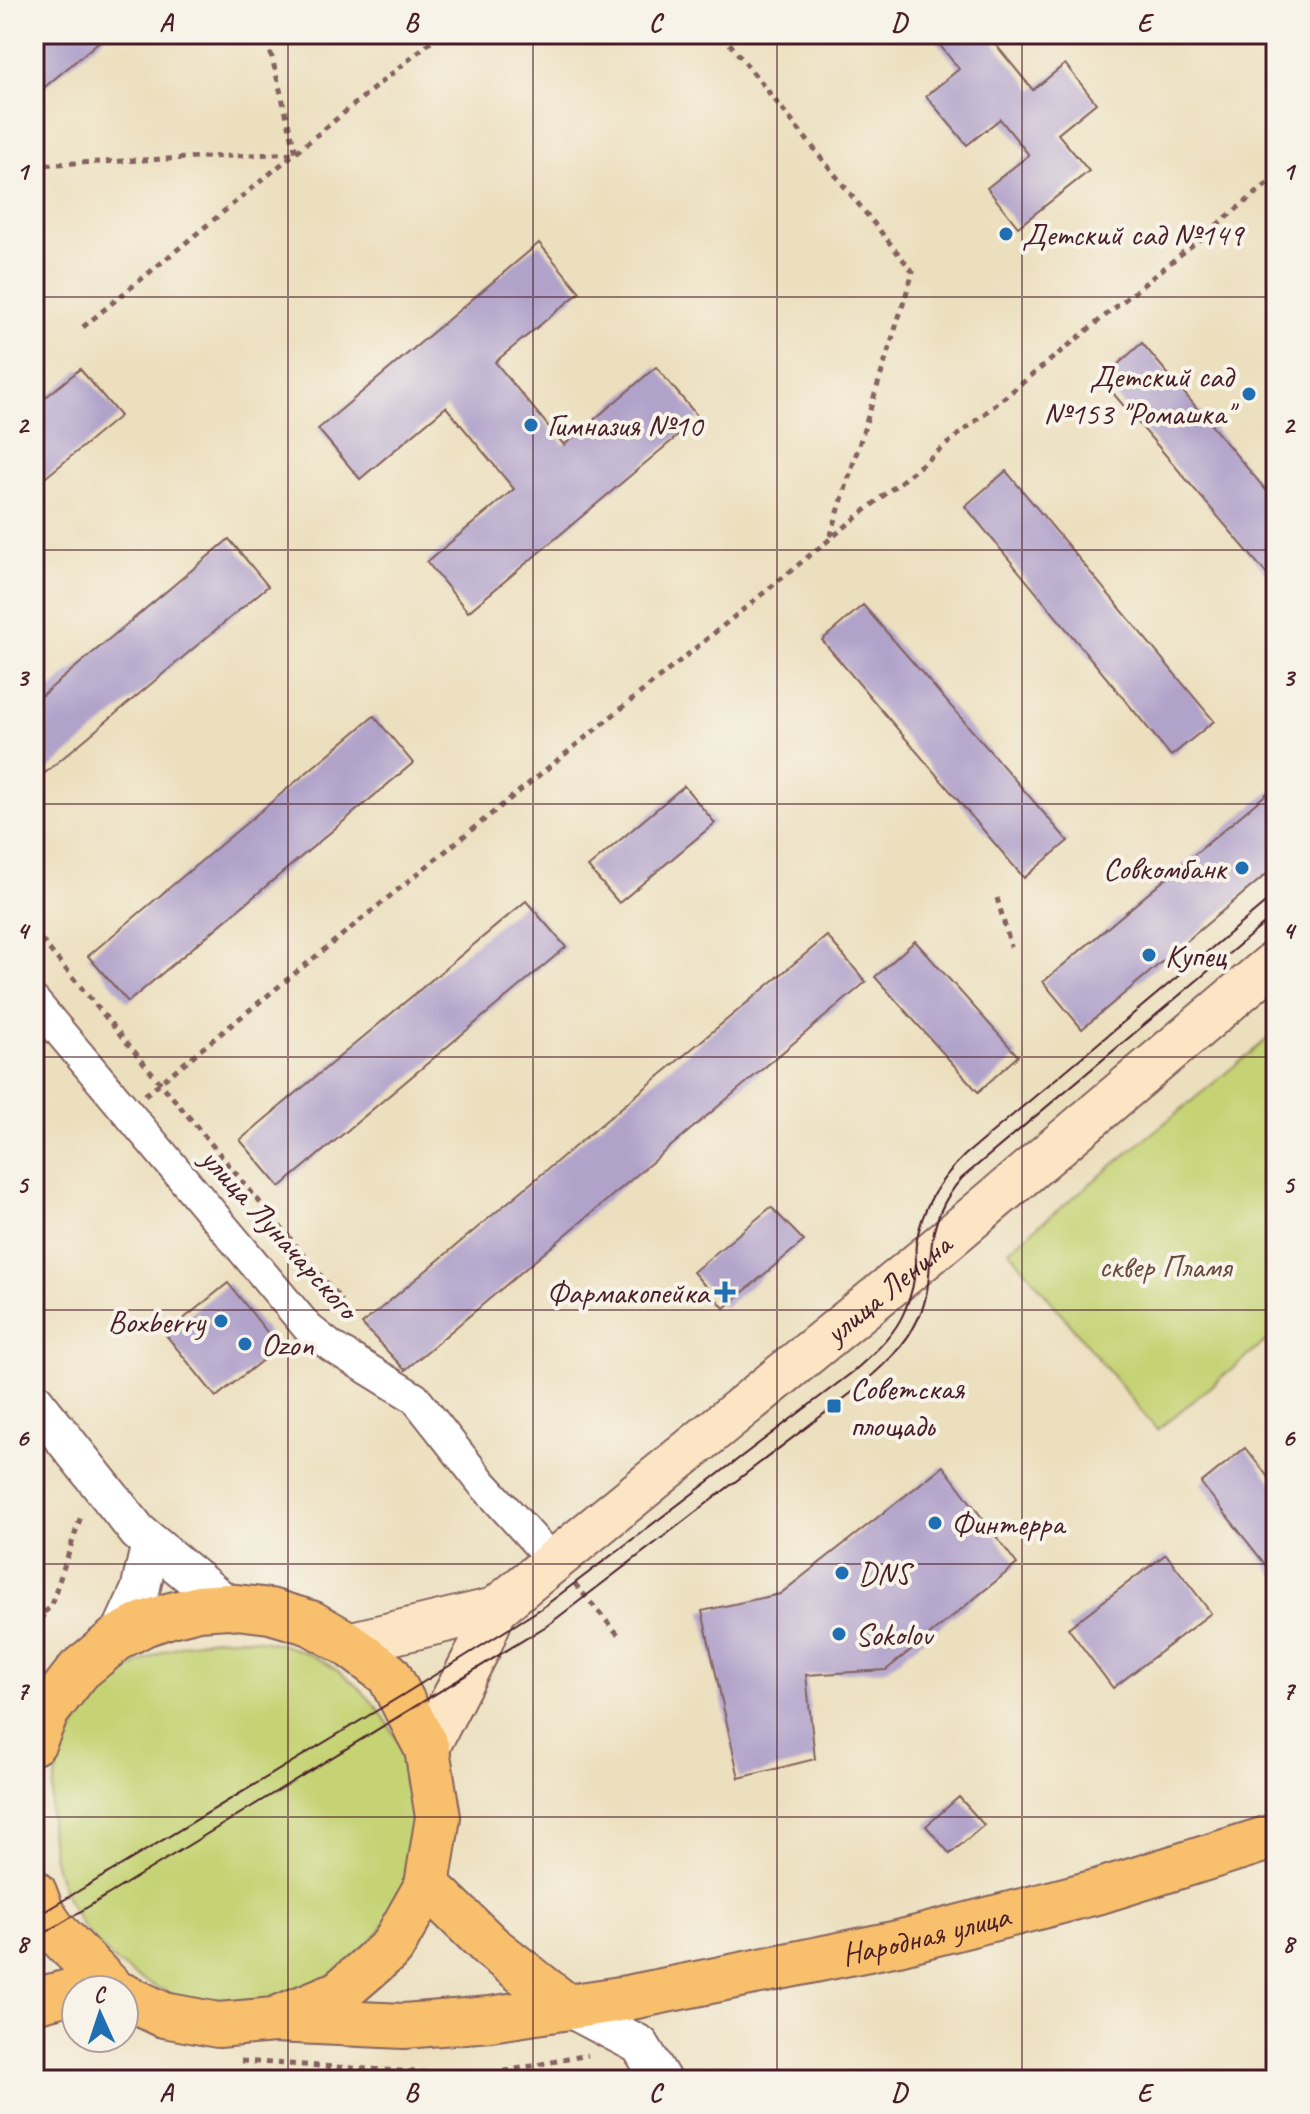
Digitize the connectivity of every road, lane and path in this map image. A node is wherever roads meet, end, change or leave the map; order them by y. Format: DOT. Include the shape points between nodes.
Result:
graph roads {
  1 [pos="266,34"];
  2 [pos="440,34"];
  3 [pos="722,34"];
  4 [pos="296,153"];
  5 [pos="34,165"];
  6 [pos="1276,177"];
  7 [pos="83,327"];
  8 [pos="829,539"];
  9 [pos="997,898"];
  10 [pos="34,931"];
  11 [pos="1011,947"];
  12 [pos="1276,961"];
  13 [pos="34,1001"];
  14 [pos="160,1082"];
  15 [pos="126,1110"];
  16 [pos="342,1301"];
  17 [pos="34,1401"];
  18 [pos="94,1476"];
  19 [pos="151,1543"];
  20 [pos="554,1562"];
  21 [pos="228,1606"];
  22 [pos="50,1608"];
  23 [pos="495,1609"];
  24 [pos="34,1619"];
  25 [pos="34,1626"];
  26 [pos="119,1637"];
  27 [pos="621,1638"];
  28 [pos="348,1644"];
  29 [pos="34,1742"];
  30 [pos="427,1749"];
  31 [pos="1276,1836"];
  32 [pos="427,1885"];
  33 [pos="34,1892"];
  34 [pos="97,1974"];
  35 [pos="60,1994"];
  36 [pos="34,2001"];
  37 [pos="140,2004"];
  38 [pos="566,2006"];
  39 [pos="274,2020"];
  40 [pos="661,2080"];
  1 -- 4 [label="path"];
  2 -- 4 [label="path"];
  3 -- 8 [label="path" via="913,272"];
  4 -- 5 [label="path"];
  4 -- 7 [label="path"];
  6 -- 8 [label="path"];
  8 -- 14 [label="path"];
  9 -- 11 [label="path"];
  10 -- 14 [label="path"];
  12 -- 20 [label="main road, улица Ленина"];
  13 -- 15 [label="street, улица Луначарского"];
  14 -- 15 [label="path"];
  14 -- 16 [label="path"];
  15 -- 20 [label="street, улица Луначарского" via="308,1328 415,1398"];
  17 -- 18 [label="street"];
  18 -- 19 [label="street"];
  18 -- 22 [label="path"];
  19 -- 21 [label="street"];
  19 -- 26 [label="street" via="140,1591"];
  20 -- 23 [label="main road, улица Ленина"];
  20 -- 27 [label="path"];
  21 -- 26 [label="main road" via="171,1615"];
  21 -- 28 [label="main road" via="311,1623"];
  22 -- 24 [label="path"];
  22 -- 25 [label="path"];
  23 -- 28 [label="main road"];
  23 -- 30 [label="main road"];
  26 -- 29 [label="main road" via="79,1670 47,1711"];
  28 -- 30 [label="main road" via="389,1675"];
  30 -- 32 [label="main road" via="438,1817"];
  31 -- 38 [label="main road, Народная улица" via="1100,1891 898,1943"];
  32 -- 38 [label="main road" via="491,1947"];
  32 -- 39 [label="main road" via="382,1956 339,1993"];
  33 -- 34 [label="main road" via="53,1929"];
  35 -- 36 [label="main road"];
  37 -- 39 [label="main road" via="164,2015 218,2025"];
  38 -- 39 [label="main road, Народная улица" via="404,2026"];
  38 -- 40 [label="street" via="640,2045"];
}
